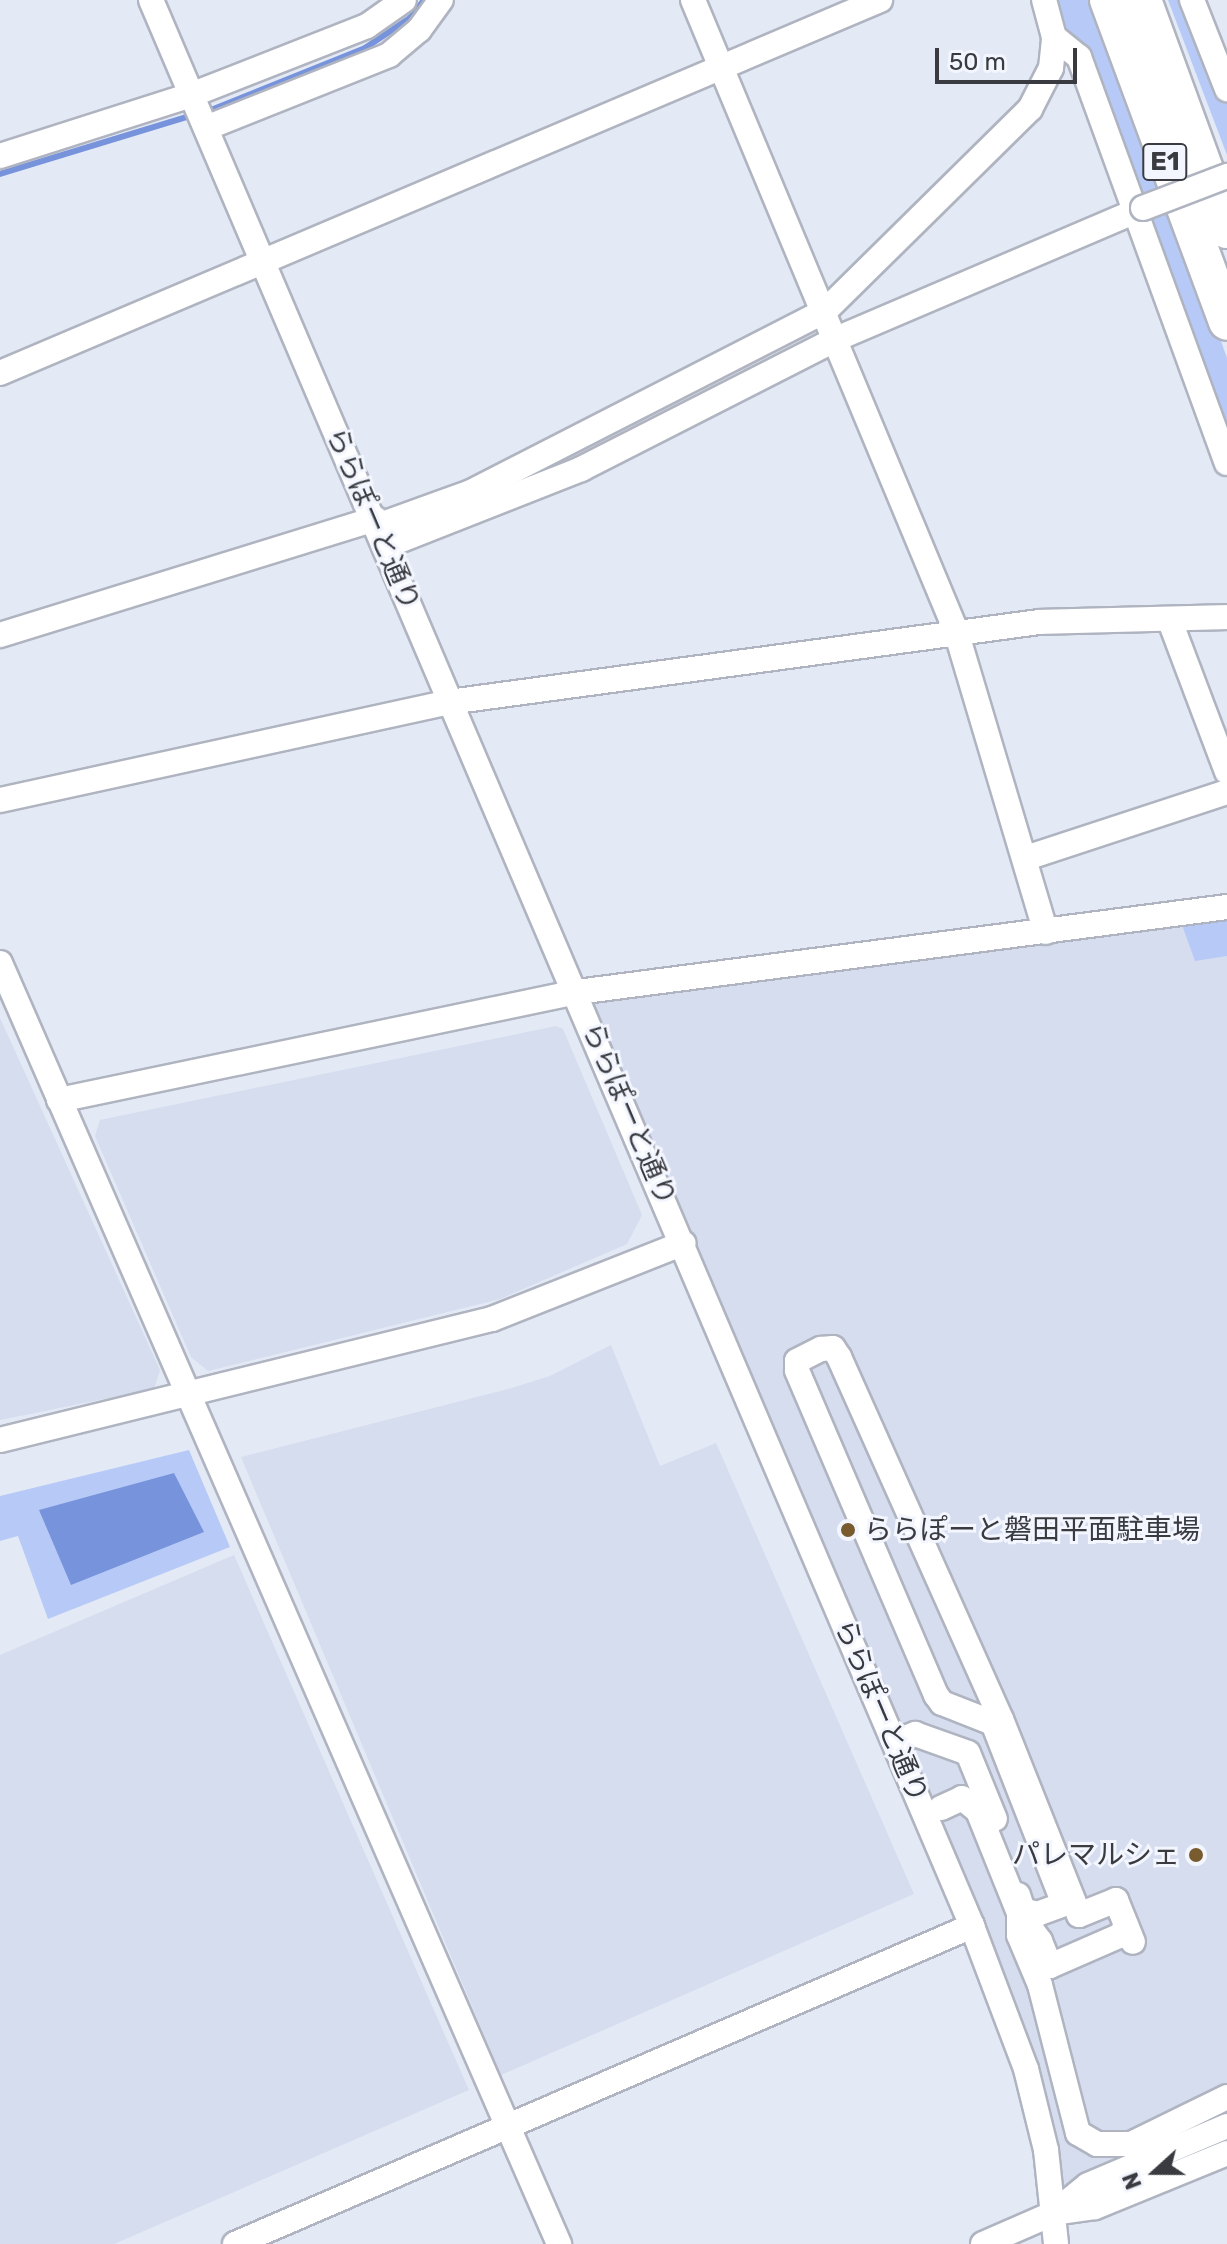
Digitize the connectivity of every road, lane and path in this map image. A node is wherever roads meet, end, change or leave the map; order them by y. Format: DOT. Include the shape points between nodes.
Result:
graph roads {
  1 [pos="151,0"];
  2 [pos="404,0"];
  3 [pos="441,0"];
  4 [pos="693,0"];
  5 [pos="880,0"];
  6 [pos="1044,0"];
  7 [pos="1108,0"];
  8 [pos="1143,0"];
  9 [pos="1192,0"];
  10 [pos="1054,37"];
  11 [pos="722,64"];
  12 [pos="1227,89"];
  13 [pos="191,95"];
  14 [pos="206,128"];
  15 [pos="0,156"];
  16 [pos="1227,176"];
  17 [pos="1138,211"];
  18 [pos="1227,230"];
  19 [pos="261,261"];
  20 [pos="825,311"];
  21 [pos="1227,322"];
  22 [pos="836,339"];
  23 [pos="0,373"];
  24 [pos="1227,463"];
  25 [pos="379,530"];
  26 [pos="1227,617"];
  27 [pos="1170,621"];
  28 [pos="956,631"];
  29 [pos="0,635"];
  30 [pos="449,702"];
  31 [pos="1227,772"];
  32 [pos="1227,792"];
  33 [pos="0,800"];
  34 [pos="1026,858"];
  35 [pos="1227,907"];
  36 [pos="1046,932"];
  37 [pos="0,963"];
  38 [pos="577,992"];
  39 [pos="59,1100"];
  40 [pos="684,1243"];
  41 [pos="187,1396"];
  42 [pos="0,1440"];
  43 [pos="912,1525"];
  44 [pos="873,1545"];
  45 [pos="979,1677"];
  46 [pos="952,1707"];
  47 [pos="895,1742"];
  48 [pos="941,1808"];
  49 [pos="1068,1903"];
  50 [pos="1019,1913"];
  51 [pos="972,1926"];
  52 [pos="1227,2097"];
  53 [pos="507,2125"];
  54 [pos="1227,2126"];
  55 [pos="1227,2153"];
  56 [pos="1054,2213"];
  57 [pos="235,2244"];
  58 [pos="559,2244"];
  59 [pos="983,2244"];
  60 [pos="1056,2244"];
  1 -- 13 [label="street, ららぽーと通り"];
  2 -- 13 [label="street" via="367,26"];
  3 -- 14 [label="street" via="419,30 389,55"];
  4 -- 11 [label="street"];
  5 -- 11 [label="street"];
  6 -- 10 [label="street"];
  7 -- 21 [label="highway, E1"];
  8 -- 18 [label="highway, E1"];
  9 -- 12 [label="street"];
  10 -- 17 [label="street" via="1079,57"];
  10 -- 20 [label="street" via="1051,68 1030,109"];
  11 -- 19 [label="street"];
  11 -- 20 [label="street"];
  13 -- 14 [label="street, ららぽーと通り"];
  13 -- 15 [label="street"];
  14 -- 19 [label="street, ららぽーと通り"];
  16 -- 17 [label="street, bridge"];
  17 -- 22 [label="street"];
  17 -- 24 [label="street"];
  19 -- 23 [label="street"];
  19 -- 25 [label="street, ららぽーと通り"];
  20 -- 22 [label="street"];
  20 -- 25 [label="street" via="803,327 471,492"];
  22 -- 25 [label="street" via="581,469"];
  22 -- 28 [label="street"];
  25 -- 29 [label="street"];
  25 -- 30 [label="street, ららぽーと通り"];
  26 -- 27 [label="street"];
  27 -- 28 [label="street" via="1039,622"];
  27 -- 31 [label="street"];
  28 -- 30 [label="street"];
  28 -- 34 [label="street"];
  30 -- 33 [label="street"];
  30 -- 38 [label="street, ららぽーと通り"];
  32 -- 34 [label="street"];
  34 -- 36 [label="street"];
  35 -- 36 [label="street"];
  36 -- 38 [label="street"];
  37 -- 39 [label="street"];
  38 -- 39 [label="street"];
  38 -- 40 [label="street, ららぽーと通り"];
  39 -- 41 [label="street"];
  40 -- 41 [label="street" via="492,1319"];
  40 -- 47 [label="street, ららぽーと通り"];
  41 -- 42 [label="street"];
  41 -- 53 [label="street"];
  43 -- 44 [label="street"];
  43 -- 44 [label="street" via="833,1348 797,1361"];
  43 -- 45 [label="street"];
  44 -- 46 [label="street" via="936,1695"];
  45 -- 46 [label="street" via="963,1701"];
  45 -- 49 [label="street" via="1001,1719"];
  46 -- 49 [label="street" via="993,1723"];
  47 -- 49 [label="street" via="915,1734 968,1753 1023,1910 1037,1914"];
  47 -- 51 [label="street, ららぽーと通り"];
  48 -- 50 [label="street" via="962,1798 978,1811"];
  49 -- 50 [label="street" via="1079,1915 1116,1900 1130,1934 1053,1972"];
  50 -- 52 [label="street" via="1019,1935 1040,1985 1078,2133 1091,2143 1131,2144"];
  51 -- 53 [label="street"];
  51 -- 56 [label="street, ららぽーと通り" via="1026,2069 1046,2150"];
  53 -- 57 [label="street"];
  53 -- 58 [label="street"];
  54 -- 56 [label="street" via="1088,2185"];
  55 -- 56 [label="street" via="1095,2207"];
  56 -- 59 [label="street"];
  56 -- 60 [label="street, ららぽーと通り"];
}
